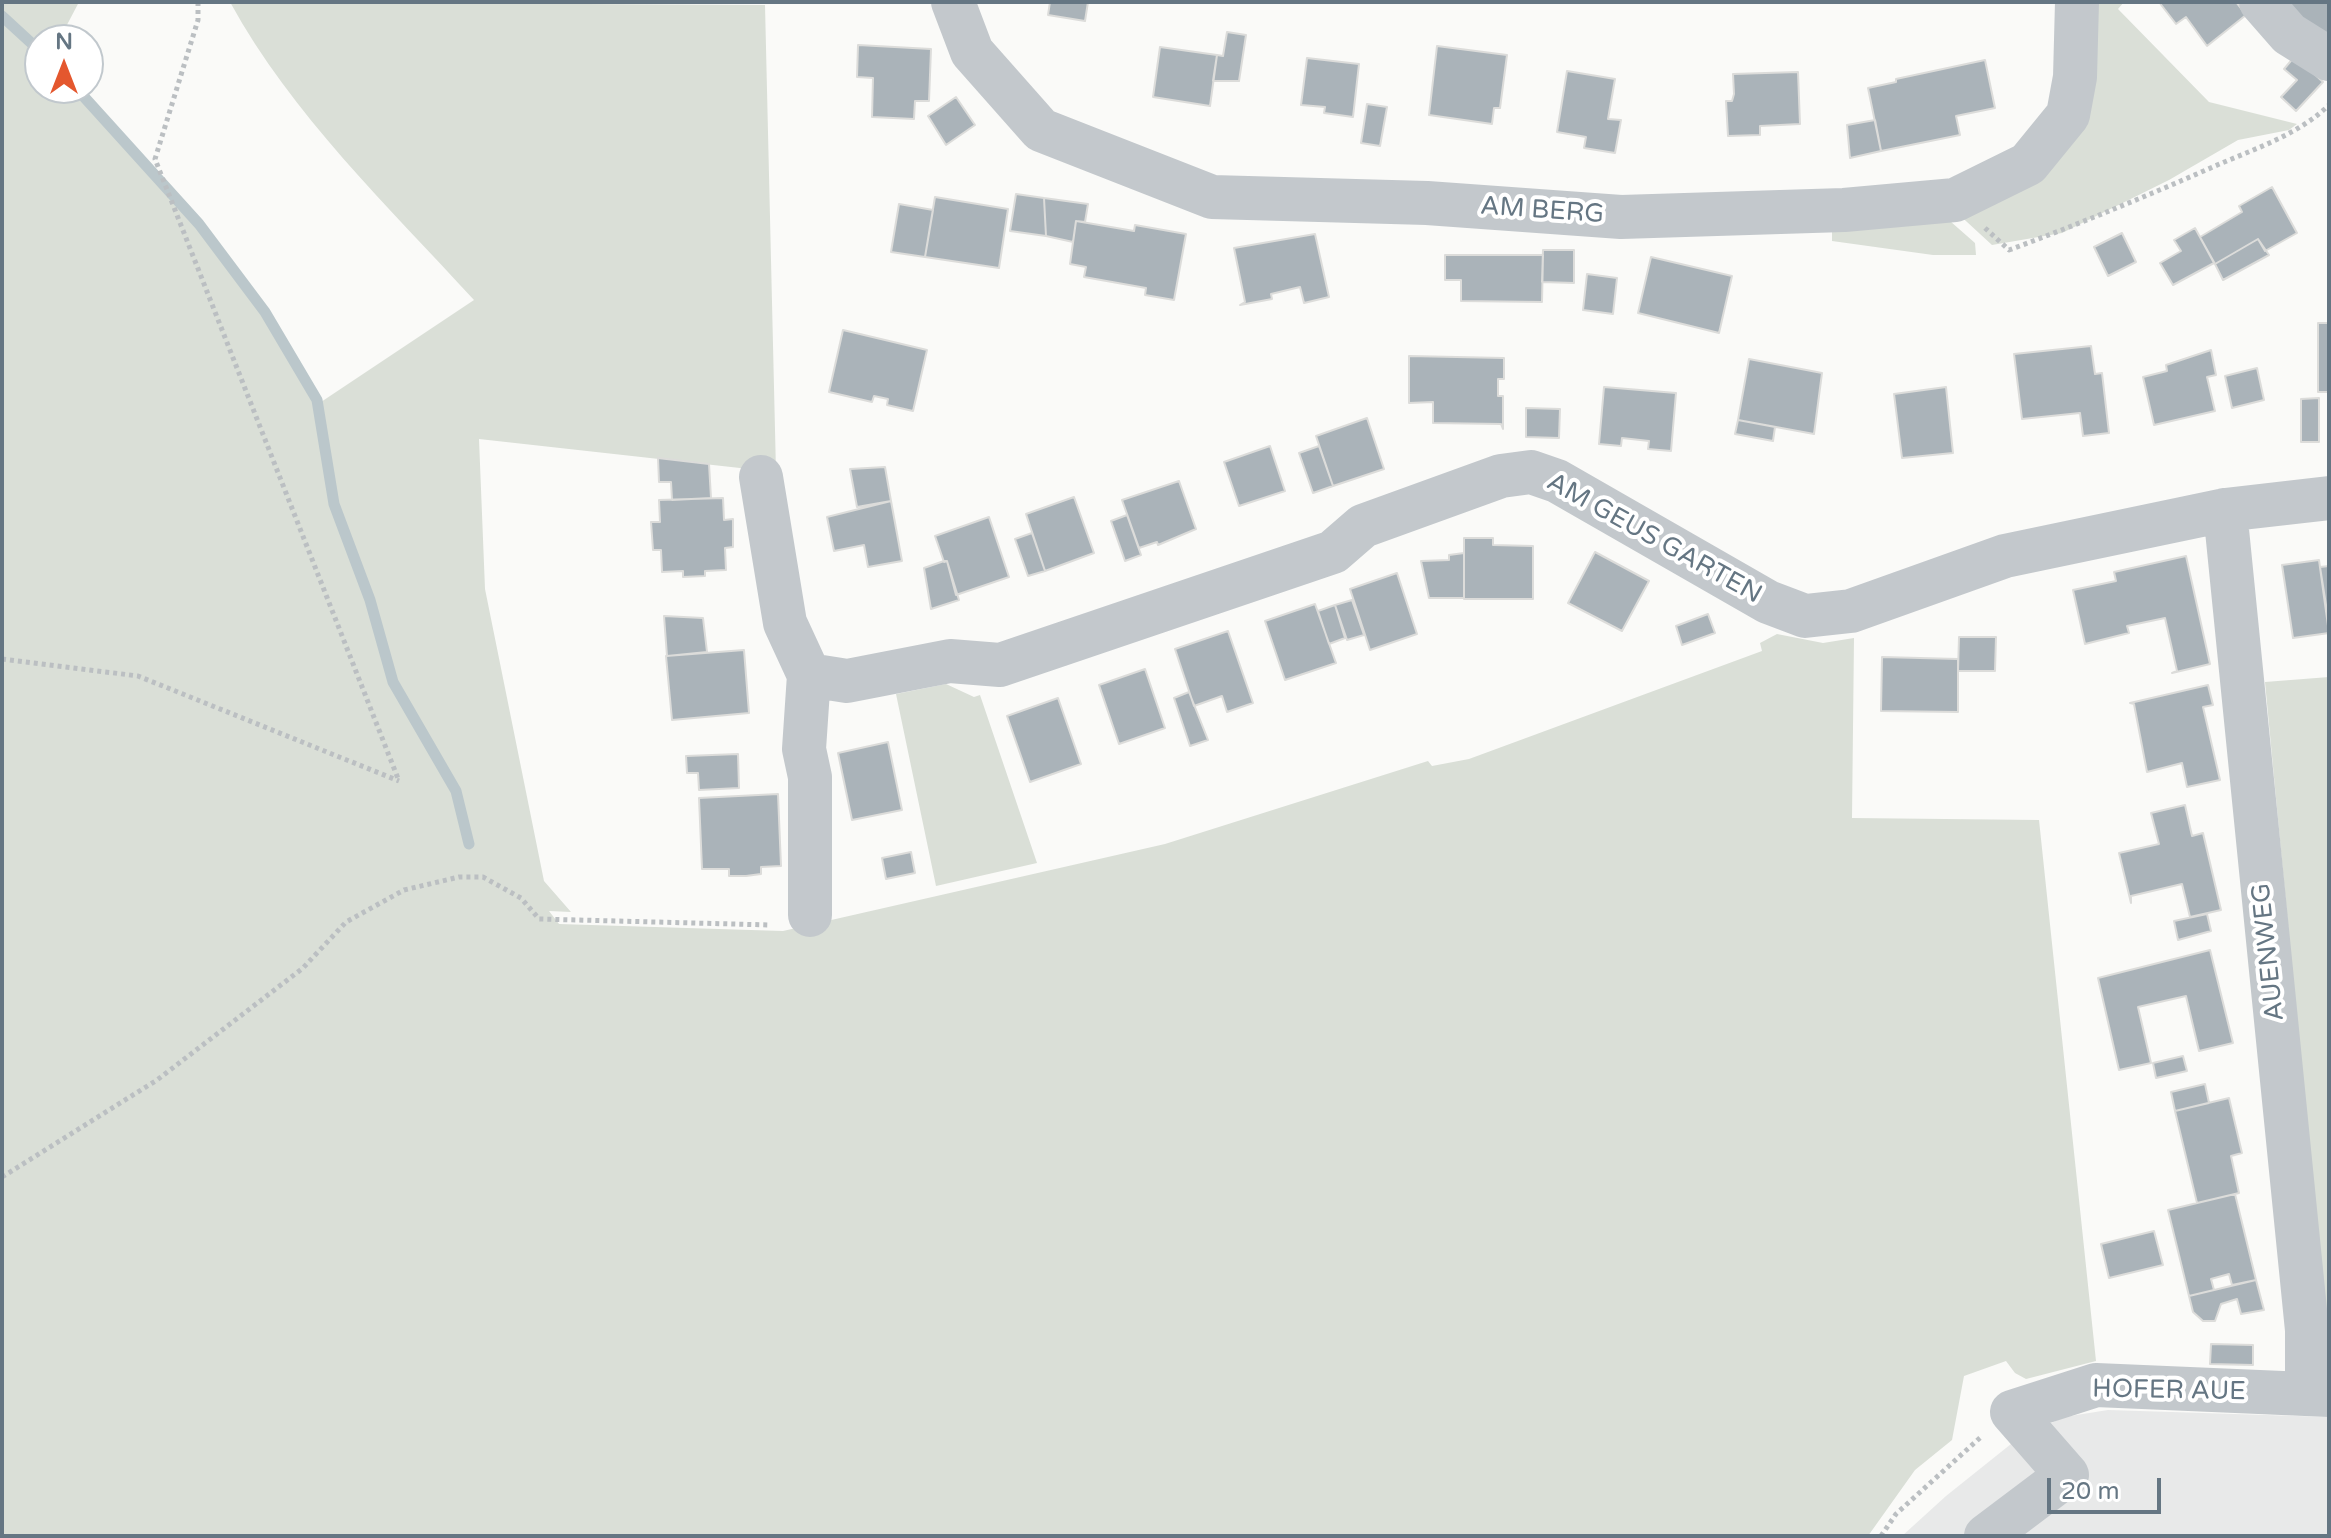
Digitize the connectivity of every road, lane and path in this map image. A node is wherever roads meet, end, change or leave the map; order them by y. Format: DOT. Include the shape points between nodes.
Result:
graph roads {
  1 [pos="198,2"];
  2 [pos="953,2"];
  3 [pos="2077,2"];
  4 [pos="2261,2"];
  5 [pos="2329,59"];
  6 [pos="2329,105"];
  7 [pos="2009,250"];
  8 [pos="761,477"];
  9 [pos="2329,498"];
  10 [pos="2225,510"];
  11 [pos="2,659"];
  12 [pos="809,675"];
  13 [pos="810,915"];
  14 [pos="2,1177"];
  15 [pos="2318,1395"];
  16 [pos="2012,1412"];
  17 [pos="1881,1536"];
  18 [pos="1986,1536"];
  1 -- 11 [label="path" via="198,20 155,159 399,781 138,676"];
  2 -- 3 [label="street, AM BERG" via="972,52 1041,130 1212,197 1427,203 1621,217 1844,210 1955,200 2028,164 2068,115"];
  4 -- 5 [label="street" via="2289,34"];
  6 -- 7 [label="path" via="2313,120 2267,143"];
  8 -- 12 [label="street" via="785,623"];
  9 -- 10 [label="street, AM GEUS GARTEN"];
  10 -- 12 [label="street, AM GEUS GARTEN" via="2005,556 1851,611 1805,616 1768,602 1557,481 1531,472 1501,476 1363,526 1333,552 1000,665 950,661 847,681"];
  10 -- 15 [label="street, AUENWEG" via="2307,1330"];
  12 -- 13 [label="street" via="804,749 810,777"];
  13 -- 14 [label="path" via="796,925 539,919 521,898 483,877 404,890 346,922 303,968 157,1080"];
  15 -- 16 [label="street, HOFER AUE" via="2096,1385"];
  16 -- 17 [label="path" via="1956,1456 1896,1514"];
  16 -- 18 [label="street" via="2067,1475"];
}
